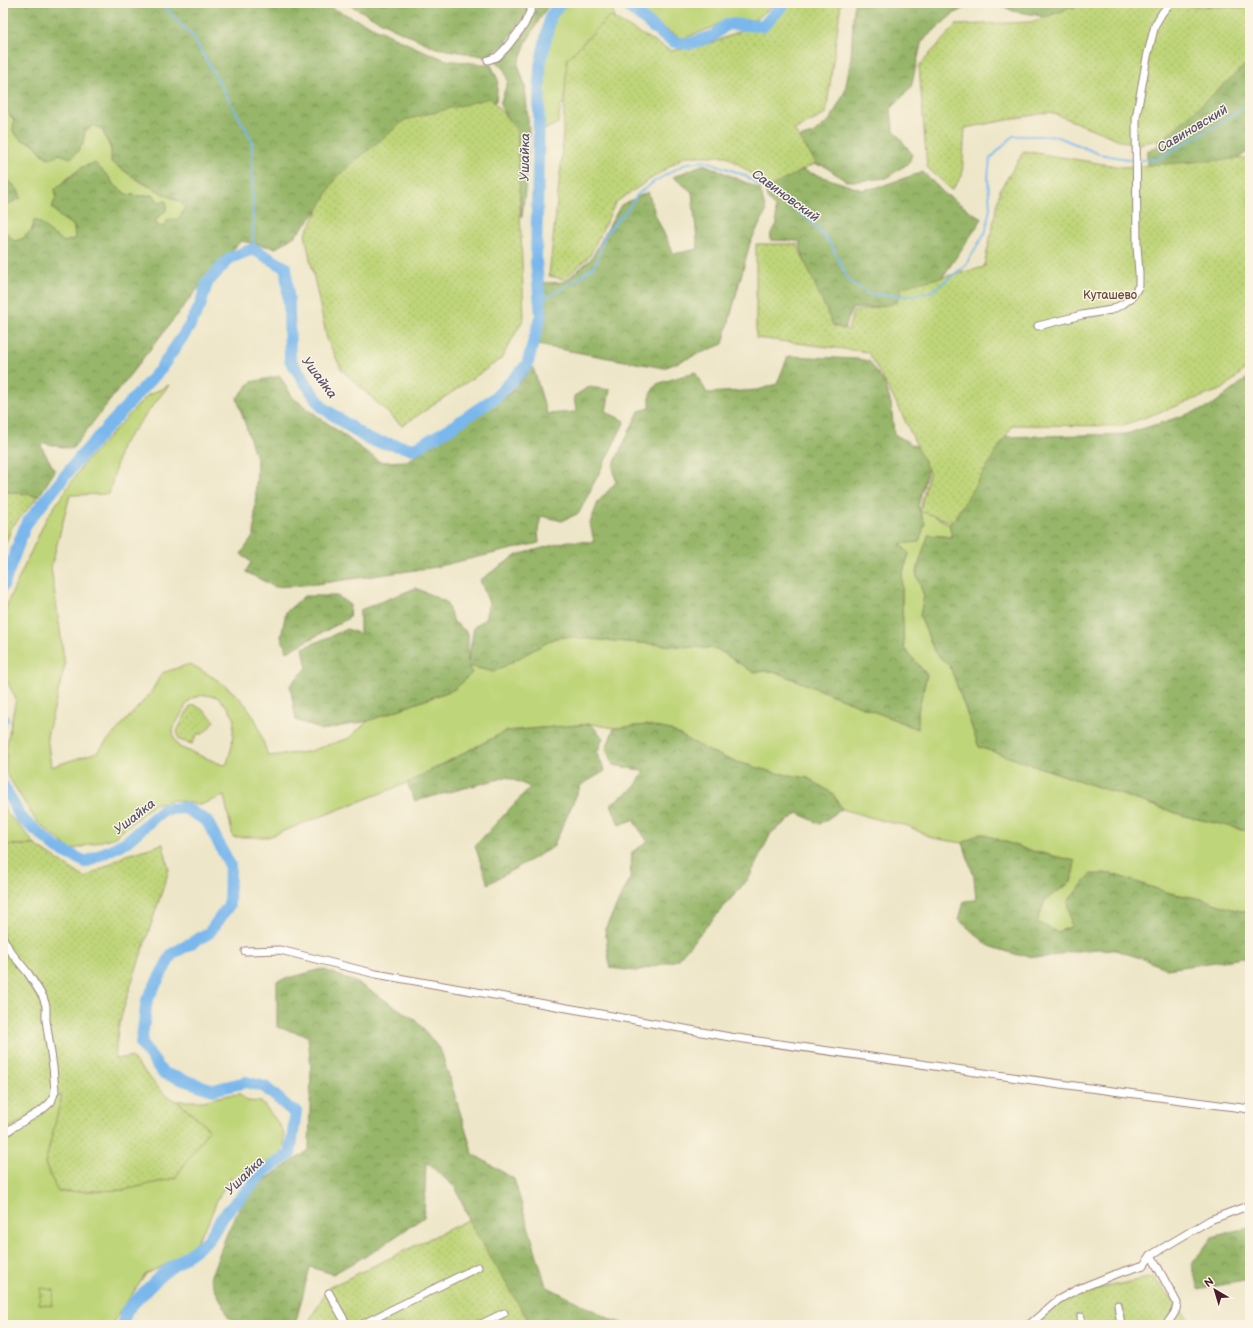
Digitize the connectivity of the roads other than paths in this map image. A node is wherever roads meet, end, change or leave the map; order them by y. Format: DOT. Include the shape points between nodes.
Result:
graph roads {
  1 [pos="534,3"];
  2 [pos="1170,3"];
  3 [pos="488,60"];
  4 [pos="1038,326"];
  5 [pos="3,938"];
  6 [pos="245,951"];
  7 [pos="1250,1109"];
  8 [pos="3,1136"];
  9 [pos="1250,1205"];
  10 [pos="1151,1255"];
  11 [pos="478,1267"];
  12 [pos="329,1293"];
  13 [pos="1118,1305"];
  14 [pos="504,1313"];
  15 [pos="347,1325"];
  16 [pos="361,1325"];
  17 [pos="479,1325"];
  18 [pos="1028,1325"];
  19 [pos="1121,1325"];
  20 [pos="1166,1325"];
  1 -- 3 [label="street" via="524,25 506,48 497,57"];
  2 -- 4 [label="street" via="1155,25 1136,118 1136,246 1139,286 1131,298 1111,310"];
  5 -- 8 [label="street" via="10,952 28,973 43,997 55,1091 51,1102 42,1110"];
  6 -- 7 [label="street" via="280,950 376,974 730,1037"];
  9 -- 10 [label="street" via="1210,1220"];
  10 -- 18 [label="street" via="1144,1265 1076,1290 1058,1300"];
  10 -- 20 [label="street" via="1177,1303 1175,1314"];
  11 -- 16 [label="street"];
  12 -- 15 [label="street"];
  13 -- 19 [label="street"];
  14 -- 17 [label="street"];
}
